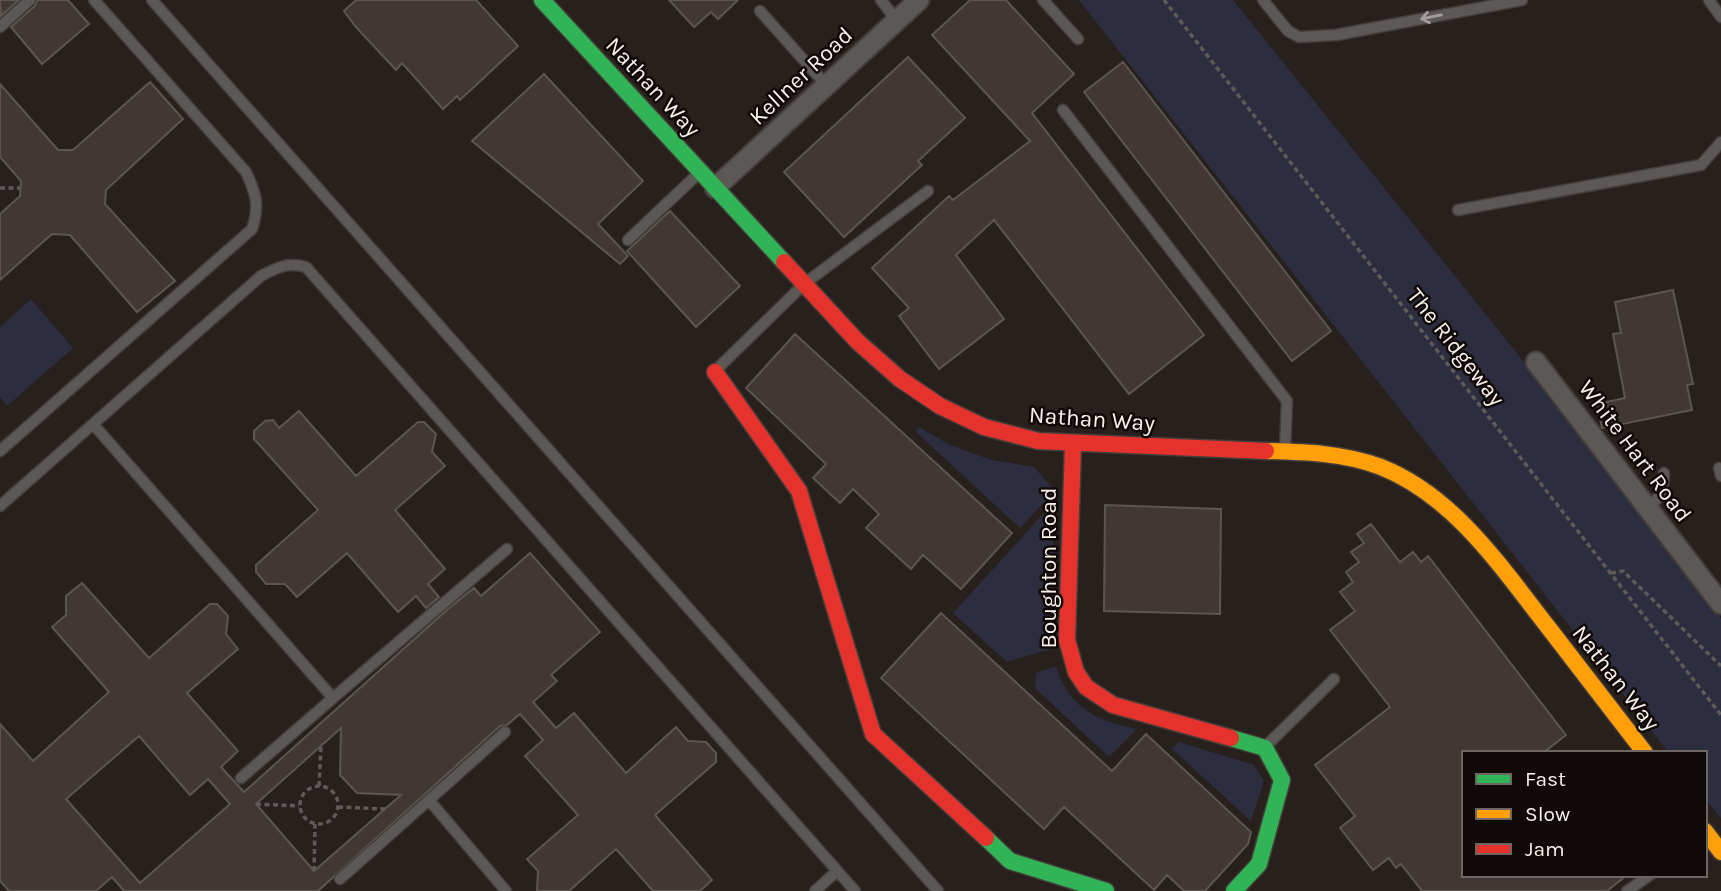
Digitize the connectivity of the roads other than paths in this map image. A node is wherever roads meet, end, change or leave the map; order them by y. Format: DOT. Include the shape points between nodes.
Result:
graph roads {
  1 [pos="30,0"];
  2 [pos="94,0"];
  3 [pos="152,0"];
  4 [pos="542,0"];
  5 [pos="881,0"];
  6 [pos="919,0"];
  7 [pos="1043,0"];
  8 [pos="1263,0"];
  9 [pos="1522,0"];
  10 [pos="1709,0"];
  11 [pos="760,11"];
  12 [pos="1721,17"];
  13 [pos="897,21"];
  14 [pos="0,27"];
  15 [pos="1078,39"];
  16 [pos="827,86"];
  17 [pos="1063,110"];
  18 [pos="1721,142"];
  19 [pos="700,172"];
  20 [pos="715,188"];
  21 [pos="928,191"];
  22 [pos="1458,210"];
  23 [pos="628,240"];
  24 [pos="804,284"];
  25 [pos="1536,362"];
  26 [pos="715,372"];
  27 [pos="93,424"];
  28 [pos="1073,444"];
  29 [pos="0,451"];
  30 [pos="1285,451"];
  31 [pos="1664,472"];
  32 [pos="0,506"];
  33 [pos="1648,508"];
  34 [pos="507,549"];
  35 [pos="1721,604"];
  36 [pos="1334,679"];
  37 [pos="333,698"];
  38 [pos="505,732"];
  39 [pos="1265,748"];
  40 [pos="1643,751"];
  41 [pos="241,778"];
  42 [pos="429,800"];
  43 [pos="1707,834"];
  44 [pos="1721,852"];
  45 [pos="837,871"];
  46 [pos="1647,877"];
  47 [pos="340,878"];
  48 [pos="506,891"];
  49 [pos="815,891"];
  50 [pos="855,891"];
  51 [pos="938,891"];
  52 [pos="1106,891"];
  53 [pos="1234,891"];
  54 [pos="1627,891"];
  1 -- 14 [label="lane"];
  2 -- 29 [label="lane" via="246,172 257,212 252,229"];
  3 -- 51 [label="lane"];
  4 -- 19 [label="street, Nathan Way"];
  5 -- 13 [label="lane"];
  6 -- 13 [label="street, Kellner Road"];
  7 -- 15 [label="lane"];
  9 -- 8 [label="lane, one-way" via="1336,35 1299,37 1288,32"];
  10 -- 12 [label="lane"];
  11 -- 16 [label="lane"];
  13 -- 16 [label="street, Kellner Road"];
  16 -- 20 [label="street, Kellner Road"];
  17 -- 30 [label="lane" via="1287,401"];
  18 -- 22 [label="lane" via="1701,165"];
  19 -- 20 [label="street, Nathan Way"];
  19 -- 23 [label="lane"];
  20 -- 24 [label="street, Nathan Way"];
  21 -- 24 [label="lane"];
  24 -- 26 [label="lane"];
  24 -- 28 [label="street, Nathan Way" via="891,373 943,410 1000,434"];
  25 -- 33 [label="street, White Hart Road"];
  26 -- 52 [label="street" via="799,491 873,734 1010,861"];
  27 -- 32 [label="lane"];
  27 -- 37 [label="lane"];
  27 -- 45 [label="lane" via="261,276 292,263 306,267"];
  28 -- 30 [label="street, Nathan Way"];
  28 -- 39 [label="street, Boughton Road" via="1067,640 1080,682 1114,705"];
  30 -- 40 [label="street, Nathan Way" via="1326,453 1388,470 1443,506 1492,555"];
  31 -- 33 [label="lane" via="1664,487"];
  33 -- 35 [label="street, White Hart Road"];
  34 -- 37 [label="lane"];
  36 -- 39 [label="lane"];
  37 -- 41 [label="lane"];
  38 -- 42 [label="lane"];
  39 -- 53 [label="street" via="1282,780 1259,864"];
  42 -- 47 [label="lane"];
  42 -- 48 [label="lane"];
  43 -- 44 [label="street"];
  45 -- 49 [label="lane"];
  45 -- 50 [label="lane"];
  46 -- 54 [label="lane"];
}
